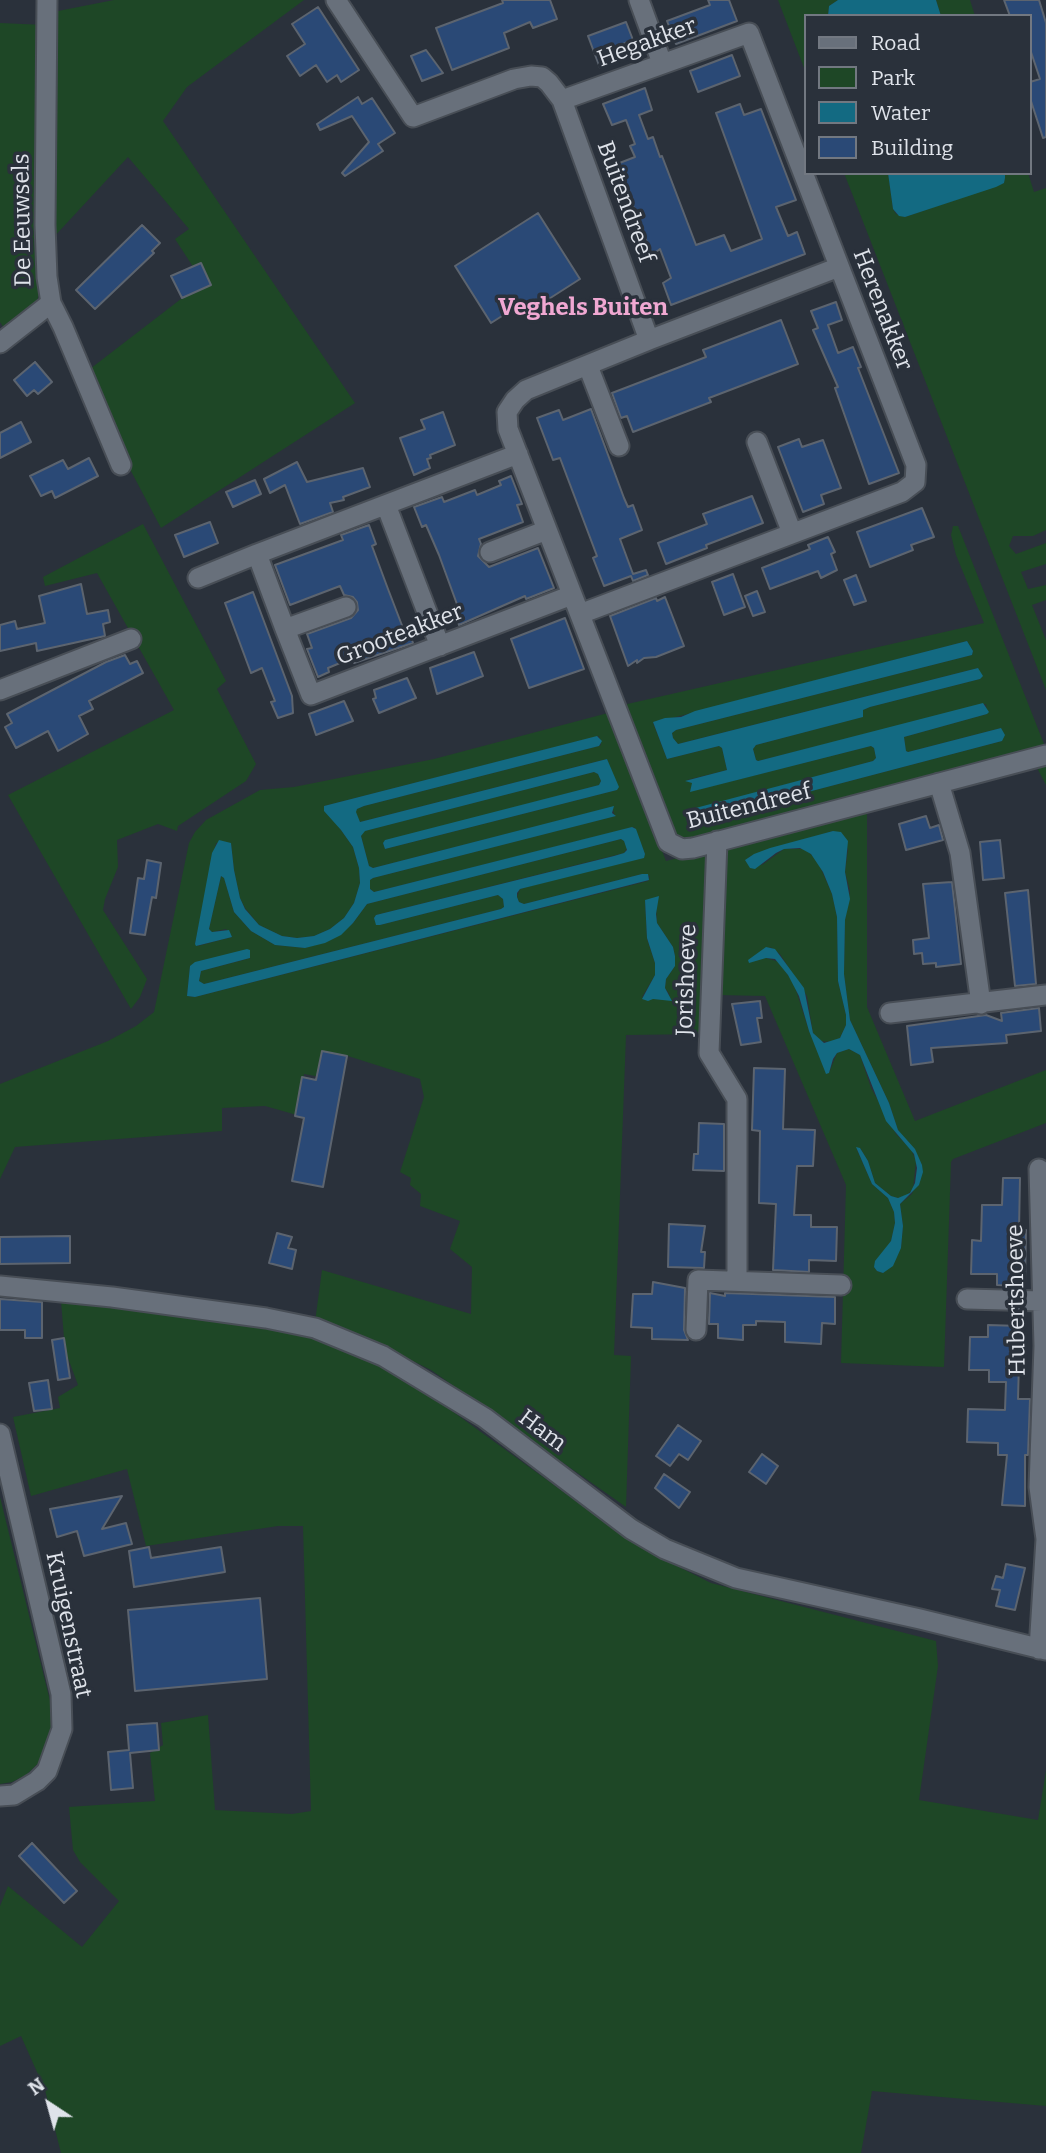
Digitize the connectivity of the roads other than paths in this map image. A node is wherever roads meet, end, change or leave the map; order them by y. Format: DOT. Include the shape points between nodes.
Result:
graph roads {
  1 [pos="47,0"];
  2 [pos="336,0"];
  3 [pos="639,0"];
  4 [pos="749,33"];
  5 [pos="662,63"];
  6 [pos="562,100"];
  7 [pos="839,267"];
  8 [pos="51,303"];
  9 [pos="649,340"];
  10 [pos="0,343"];
  11 [pos="588,366"];
  12 [pos="757,442"];
  13 [pos="619,446"];
  14 [pos="518,454"];
  15 [pos="121,465"];
  16 [pos="386,505"];
  17 [pos="547,530"];
  18 [pos="792,533"];
  19 [pos="490,552"];
  20 [pos="257,554"];
  21 [pos="198,578"];
  22 [pos="572,595"];
  23 [pos="346,607"];
  24 [pos="580,614"];
  25 [pos="285,629"];
  26 [pos="131,639"];
  27 [pos="440,646"];
  28 [pos="0,690"];
  29 [pos="1046,755"];
  30 [pos="939,783"];
  31 [pos="717,841"];
  32 [pos="1046,995"];
  33 [pos="981,1004"];
  34 [pos="890,1013"];
  35 [pos="1039,1169"];
  36 [pos="737,1281"];
  37 [pos="841,1285"];
  38 [pos="0,1286"];
  39 [pos="967,1299"];
  40 [pos="1042,1301"];
  41 [pos="696,1331"];
  42 [pos="1045,1346"];
  43 [pos="1044,1430"];
  44 [pos="0,1434"];
  45 [pos="1043,1650"];
  46 [pos="0,1796"];
  1 -- 8 [label="street, De Eeuwsels" via="45,225"];
  2 -- 6 [label="street, Buitendreef" via="412,117 531,76 550,83"];
  3 -- 5 [label="street"];
  4 -- 5 [label="street, Hegakker"];
  4 -- 7 [label="street, Herenakker"];
  5 -- 6 [label="street, Hegakker"];
  6 -- 9 [label="street, Buitendreef"];
  7 -- 9 [label="street"];
  7 -- 18 [label="street, Herenakker" via="916,465 915,482 902,492"];
  8 -- 10 [label="street"];
  8 -- 15 [label="street, De Eeuwsels"];
  9 -- 11 [label="street, Buitendreef"];
  11 -- 13 [label="street"];
  11 -- 14 [label="street, Buitendreef" via="526,390 514,400 507,412 508,429"];
  12 -- 18 [label="street"];
  14 -- 16 [label="street"];
  14 -- 17 [label="street, Buitendreef"];
  16 -- 20 [label="street"];
  16 -- 27 [label="street"];
  17 -- 19 [label="street"];
  17 -- 22 [label="street, Buitendreef"];
  18 -- 24 [label="street, Herenakker"];
  20 -- 21 [label="street"];
  20 -- 25 [label="street, Grooteakker"];
  22 -- 24 [label="street, Buitendreef"];
  22 -- 27 [label="street, Grooteakker"];
  23 -- 25 [label="street, Grooteakker"];
  24 -- 31 [label="street, Buitendreef" via="668,842 682,849"];
  25 -- 27 [label="street, Grooteakker" via="311,695"];
  26 -- 28 [label="street"];
  29 -- 30 [label="street, Buitendreef"];
  30 -- 31 [label="street, Buitendreef"];
  30 -- 33 [label="street" via="960,853"];
  31 -- 36 [label="street, Jorishoeve" via="709,1053 737,1099"];
  32 -- 33 [label="street"];
  33 -- 34 [label="street"];
  35 -- 40 [label="street, Hubertshoeve"];
  36 -- 37 [label="street"];
  36 -- 41 [label="street" via="698,1280"];
  38 -- 45 [label="street, Ham" via="315,1328 383,1356 485,1418 631,1529 665,1549 736,1578"];
  39 -- 40 [label="street"];
  40 -- 42 [label="street, Hubertshoeve"];
  42 -- 43 [label="street, Hubertshoeve"];
  43 -- 45 [label="street, Hubertshoeve" via="1039,1487 1046,1539"];
  44 -- 46 [label="street, Kruigenstraat" via="61,1694 62,1729 47,1771 14,1795"];
}
